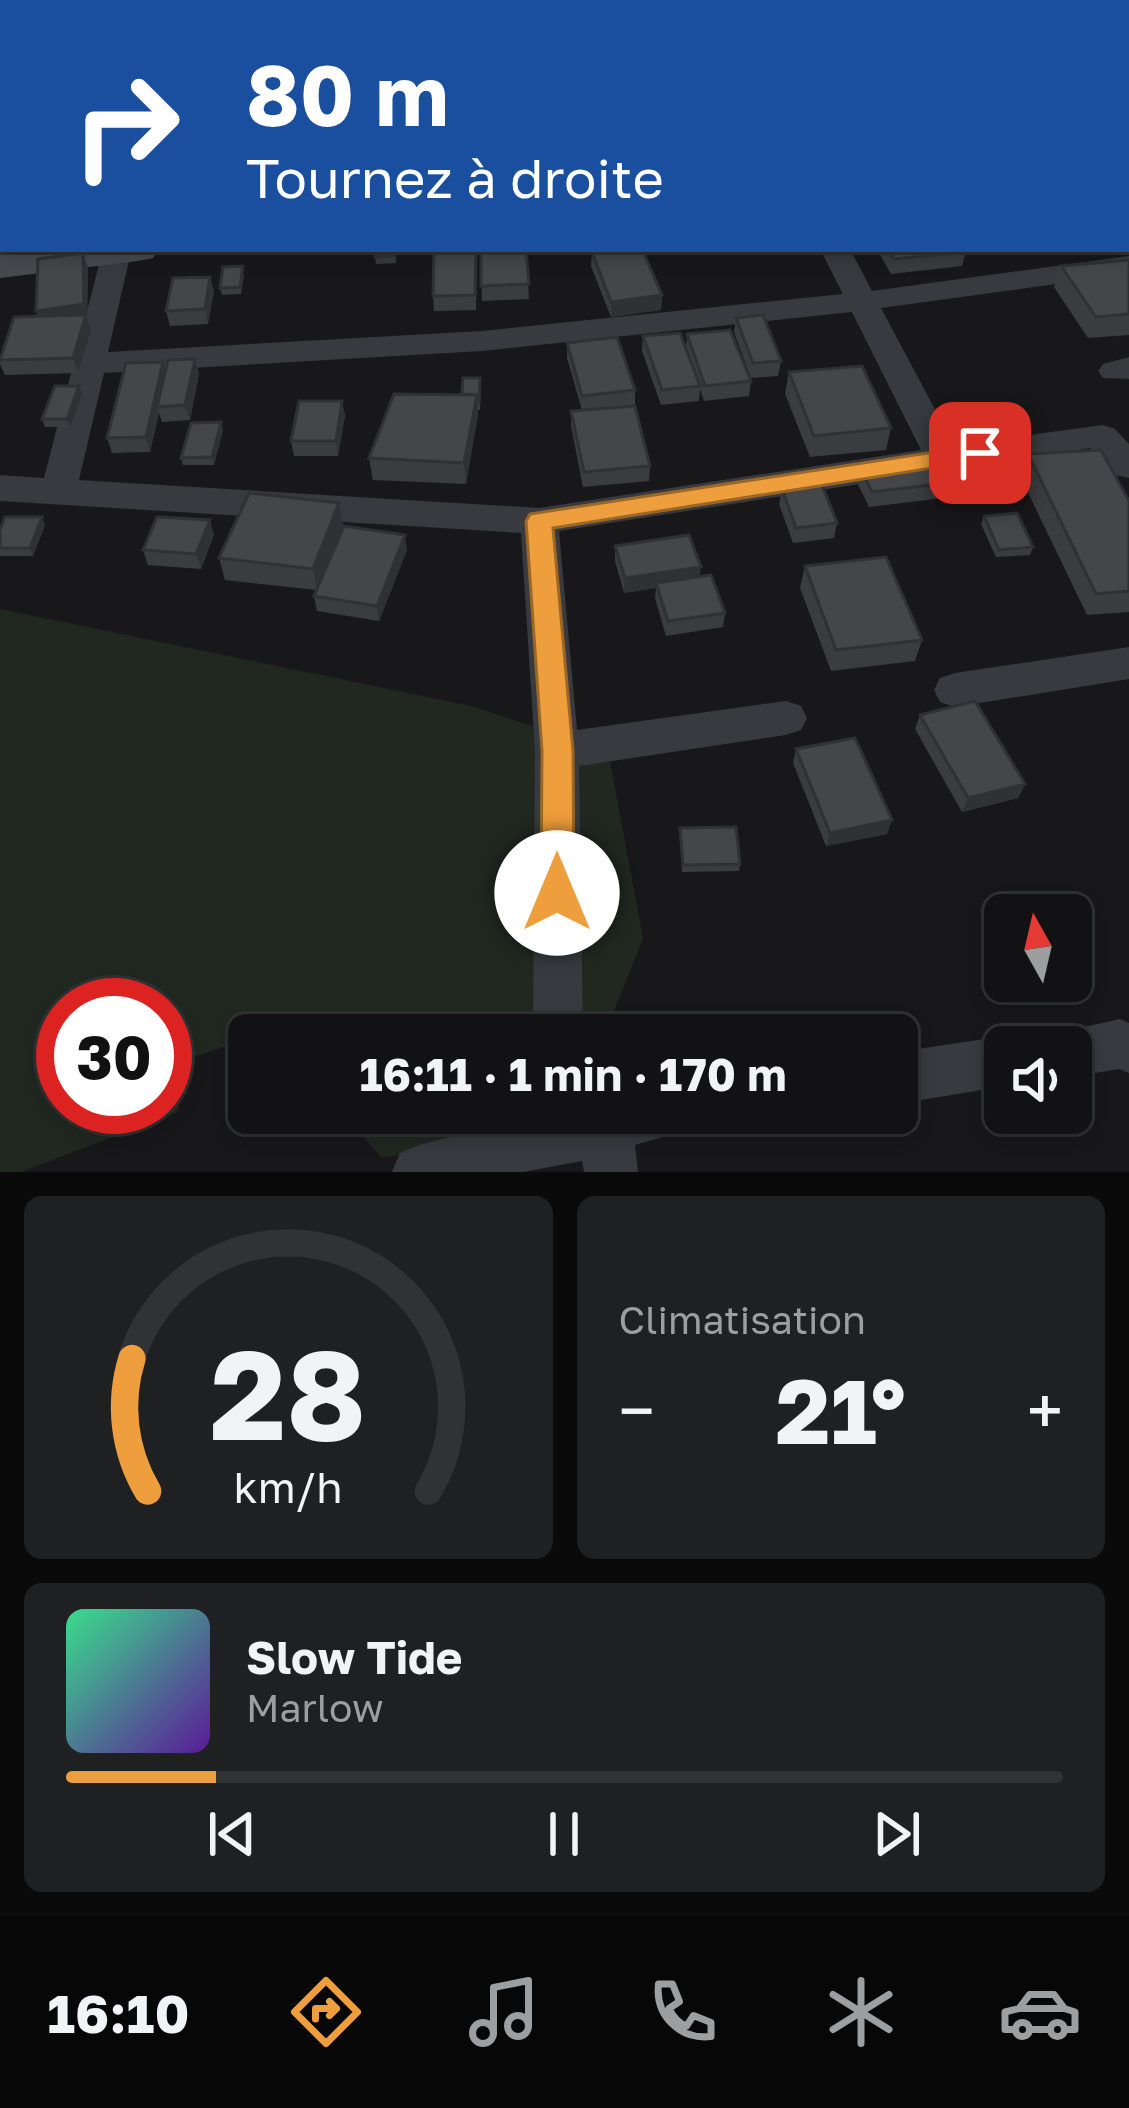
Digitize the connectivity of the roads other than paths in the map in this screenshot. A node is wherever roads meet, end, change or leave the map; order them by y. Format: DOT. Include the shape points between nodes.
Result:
graph roads {
  1 [pos="118,252"];
  2 [pos="127,252"];
  3 [pos="836,252"];
  4 [pos="0,265"];
  5 [pos="1129,265"];
  6 [pos="860,304"];
  7 [pos="91,364"];
  8 [pos="943,458"];
  9 [pos="1129,466"];
  10 [pos="0,488"];
  11 [pos="59,490"];
  12 [pos="539,521"];
  13 [pos="1129,663"];
  14 [pos="956,690"];
  15 [pos="786,718"];
  16 [pos="557,751"];
  17 [pos="558,1014"];
  18 [pos="1129,1048"];
  19 [pos="1092,1049"];
  20 [pos="984,1064"];
  21 [pos="918,1075"];
  22 [pos="583,1138"];
  23 [pos="419,1172"];
  1 -- 4 [label="street"];
  2 -- 7 [label="street"];
  3 -- 6 [label="street"];
  5 -- 6 [label="street"];
  6 -- 7 [label="street" via="618,332"];
  6 -- 8 [label="street"];
  7 -- 11 [label="street"];
  8 -- 9 [label="street" via="1090,436 1115,446"];
  8 -- 12 [label="street"];
  10 -- 11 [label="street"];
  11 -- 12 [label="street"];
  12 -- 16 [label="street"];
  13 -- 14 [label="street"];
  15 -- 16 [label="street"];
  16 -- 17 [label="street"];
  18 -- 19 [label="street"];
  20 -- 21 [label="street"];
  22 -- 23 [label="street"];
}
